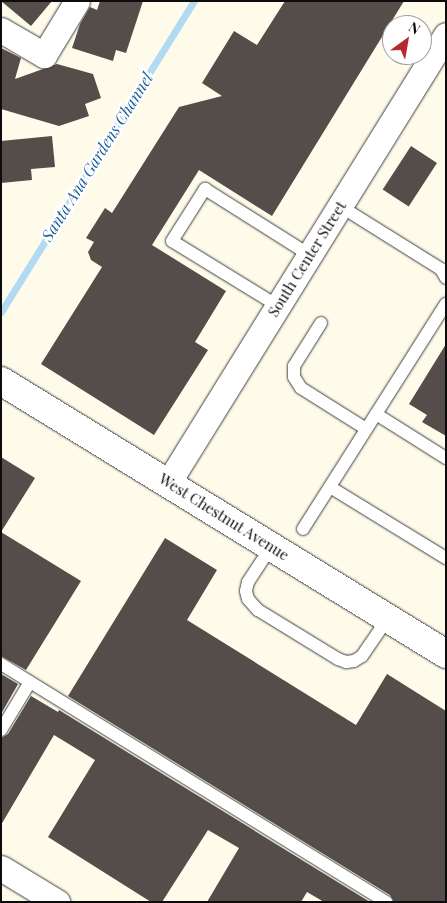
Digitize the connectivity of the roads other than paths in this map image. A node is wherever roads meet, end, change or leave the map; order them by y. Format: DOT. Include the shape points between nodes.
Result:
graph roads {
  1 [pos="77,1"];
  2 [pos="1,30"];
  3 [pos="446,35"];
  4 [pos="340,206"];
  5 [pos="310,255"];
  6 [pos="446,278"];
  7 [pos="446,304"];
  8 [pos="278,306"];
  9 [pos="321,323"];
  10 [pos="1,381"];
  11 [pos="376,414"];
  12 [pos="366,429"];
  13 [pos="446,458"];
  14 [pos="168,483"];
  15 [pos="330,487"];
  16 [pos="303,529"];
  17 [pos="271,546"];
  18 [pos="446,558"];
  19 [pos="388,618"];
  20 [pos="446,654"];
  21 [pos="1,664"];
  22 [pos="30,682"];
  23 [pos="1,730"];
  24 [pos="1,868"];
  25 [pos="57,902"];
  26 [pos="386,902"];
  1 -- 2 [label="street" via="44,56"];
  3 -- 4 [label="street, South Center Street"];
  4 -- 5 [label="street, South Center Street"];
  4 -- 6 [label="lane" via="441,269"];
  5 -- 8 [label="street, South Center Street"];
  5 -- 8 [label="lane" via="204,189 172,241"];
  7 -- 11 [label="lane"];
  8 -- 14 [label="street, South Center Street"];
  9 -- 12 [label="lane" via="294,366 294,377 301,388"];
  10 -- 14 [label="street, West Chestnut Avenue"];
  11 -- 12 [label="lane"];
  11 -- 13 [label="lane"];
  12 -- 15 [label="lane"];
  14 -- 17 [label="street, West Chestnut Avenue"];
  15 -- 16 [label="lane"];
  15 -- 18 [label="lane"];
  17 -- 19 [label="street, West Chestnut Avenue"];
  17 -- 19 [label="lane" via="248,582 248,599 258,610 314,645 338,659 354,661 362,656"];
  19 -- 20 [label="street, West Chestnut Avenue"];
  21 -- 22 [label="lane"];
  22 -- 23 [label="lane"];
  22 -- 26 [label="lane"];
  24 -- 25 [label="street"];
}
